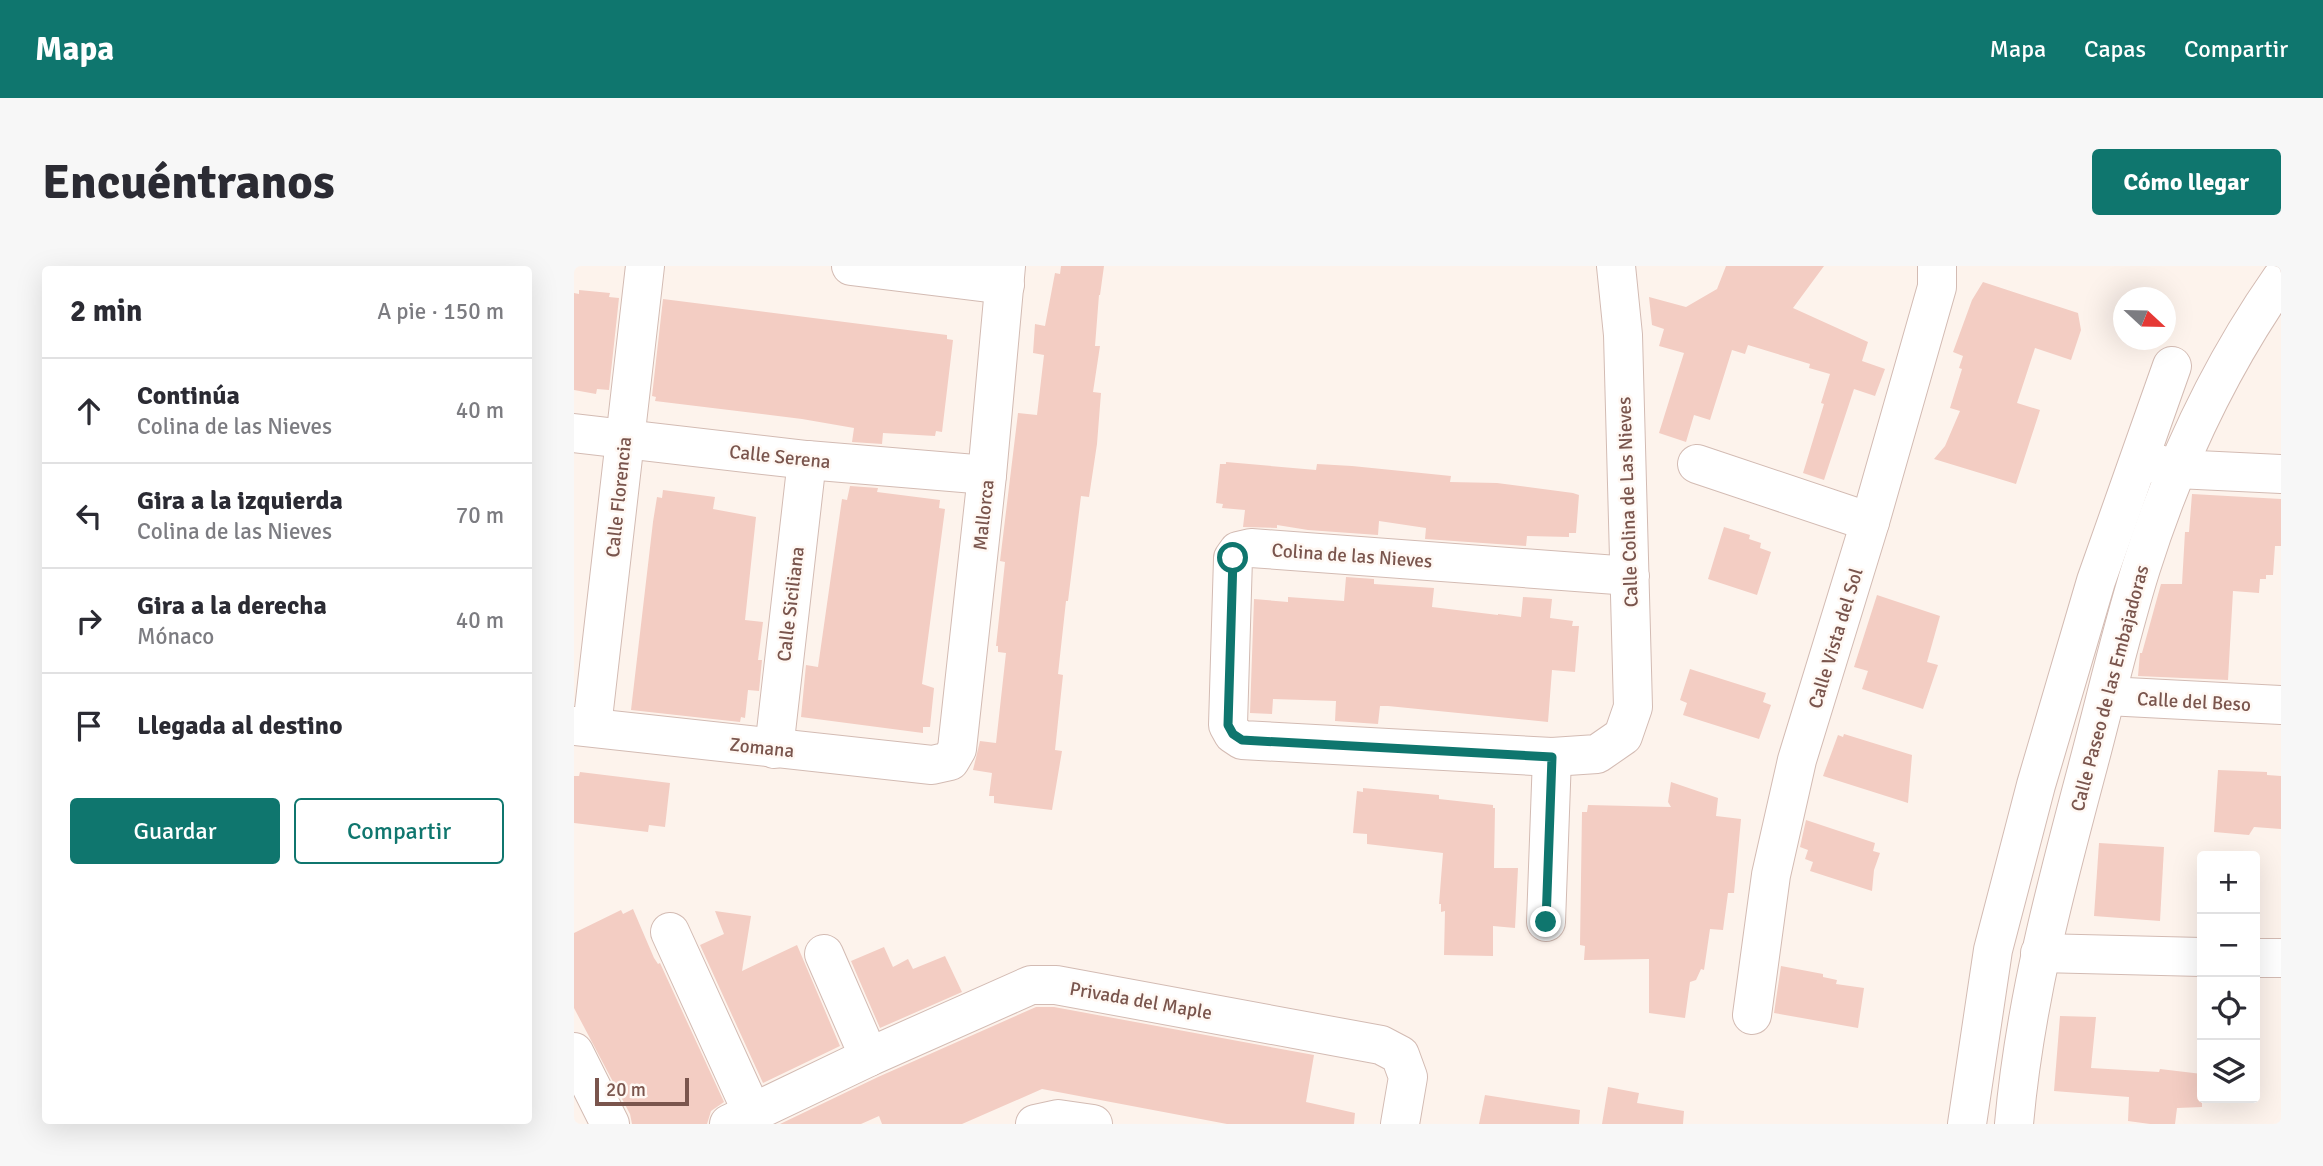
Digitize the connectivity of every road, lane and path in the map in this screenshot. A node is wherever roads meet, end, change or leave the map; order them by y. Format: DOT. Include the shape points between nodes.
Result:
graph roads {
  1 [pos="645,266"];
  2 [pos="1616,266"];
  3 [pos="1937,266"];
  4 [pos="866,267"];
  5 [pos="1006,275"];
  6 [pos="2281,279"];
  7 [pos="2172,366"];
  8 [pos="574,433"];
  9 [pos="625,438"];
  10 [pos="807,460"];
  11 [pos="2139,460"];
  12 [pos="1697,464"];
  13 [pos="2177,469"];
  14 [pos="2281,474"];
  15 [pos="987,475"];
  16 [pos="1870,522"];
  17 [pos="1630,576"];
  18 [pos="2107,696"];
  19 [pos="2281,705"];
  20 [pos="583,727"];
  21 [pos="1623,736"];
  22 [pos="774,749"];
  23 [pos="1552,757"];
  24 [pos="950,761"];
  25 [pos="1546,922"];
  26 [pos="670,932"];
  27 [pos="2040,953"];
  28 [pos="824,954"];
  29 [pos="2197,957"];
  30 [pos="2260,958"];
  31 [pos="2281,958"];
  32 [pos="1752,1015"];
  33 [pos="574,1052"];
  34 [pos="869,1057"];
  35 [pos="741,1118"];
  36 [pos="610,1124"];
  37 [pos="1034,1124"];
  38 [pos="1093,1124"];
  39 [pos="1400,1124"];
  40 [pos="1967,1124"];
  41 [pos="2014,1124"];
  1 -- 9 [label="street, Calle Florencia"];
  2 -- 17 [label="street, Calle Colina de Las Nieves" via="1623,335"];
  3 -- 16 [label="street, Calle Vista del Sol" via="1937,287"];
  4 -- 5 [label="street"];
  5 -- 15 [label="street, Mallorca"];
  6 -- 13 [label="street, Calle Paseo de las Embajadoras" via="2254,318"];
  7 -- 11 [label="street"];
  8 -- 9 [label="street, Calle Serena"];
  9 -- 10 [label="street, Calle Serena"];
  9 -- 20 [label="street, Calle Florencia"];
  10 -- 15 [label="street, Calle Serena"];
  10 -- 22 [label="street, Calle Siciliana"];
  11 -- 13 [label="street"];
  11 -- 40 [label="street" via="2092,594 1993,950"];
  12 -- 16 [label="street"];
  13 -- 14 [label="street"];
  13 -- 18 [label="street, Calle Paseo de las Embajadoras" via="2141,568"];
  15 -- 24 [label="street, Mallorca" via="957,749"];
  16 -- 32 [label="street, Calle Vista del Sol" via="1787,799 1771,875"];
  17 -- 21 [label="street, Calle Colina de Las Nieves" via="1633,707"];
  17 -- 23 [label="street, Colina de las Nieves" via="1251,548 1238,551 1233,558 1228,725 1242,740"];
  18 -- 19 [label="street, Calle del Beso"];
  18 -- 27 [label="street, Calle Paseo de las Embajadoras"];
  20 -- 22 [label="street, Zomana"];
  21 -- 23 [label="street, Colina de las Nieves" via="1597,754"];
  22 -- 24 [label="street, Zomana" via="932,765"];
  23 -- 25 [label="street"];
  26 -- 35 [label="street, Privada del Maple"];
  27 -- 29 [label="street"];
  27 -- 41 [label="street, Calle Paseo de las Embajadoras" via="2019,1066"];
  28 -- 34 [label="street"];
  30 -- 31 [label="street"];
  33 -- 36 [label="street"];
  34 -- 35 [label="street, Privada del Maple"];
  34 -- 39 [label="street, Privada del Maple" via="1031,985 1056,985 1381,1045 1400,1055 1408,1077"];
  37 -- 38 [label="street" via="1058,1119"];
}
